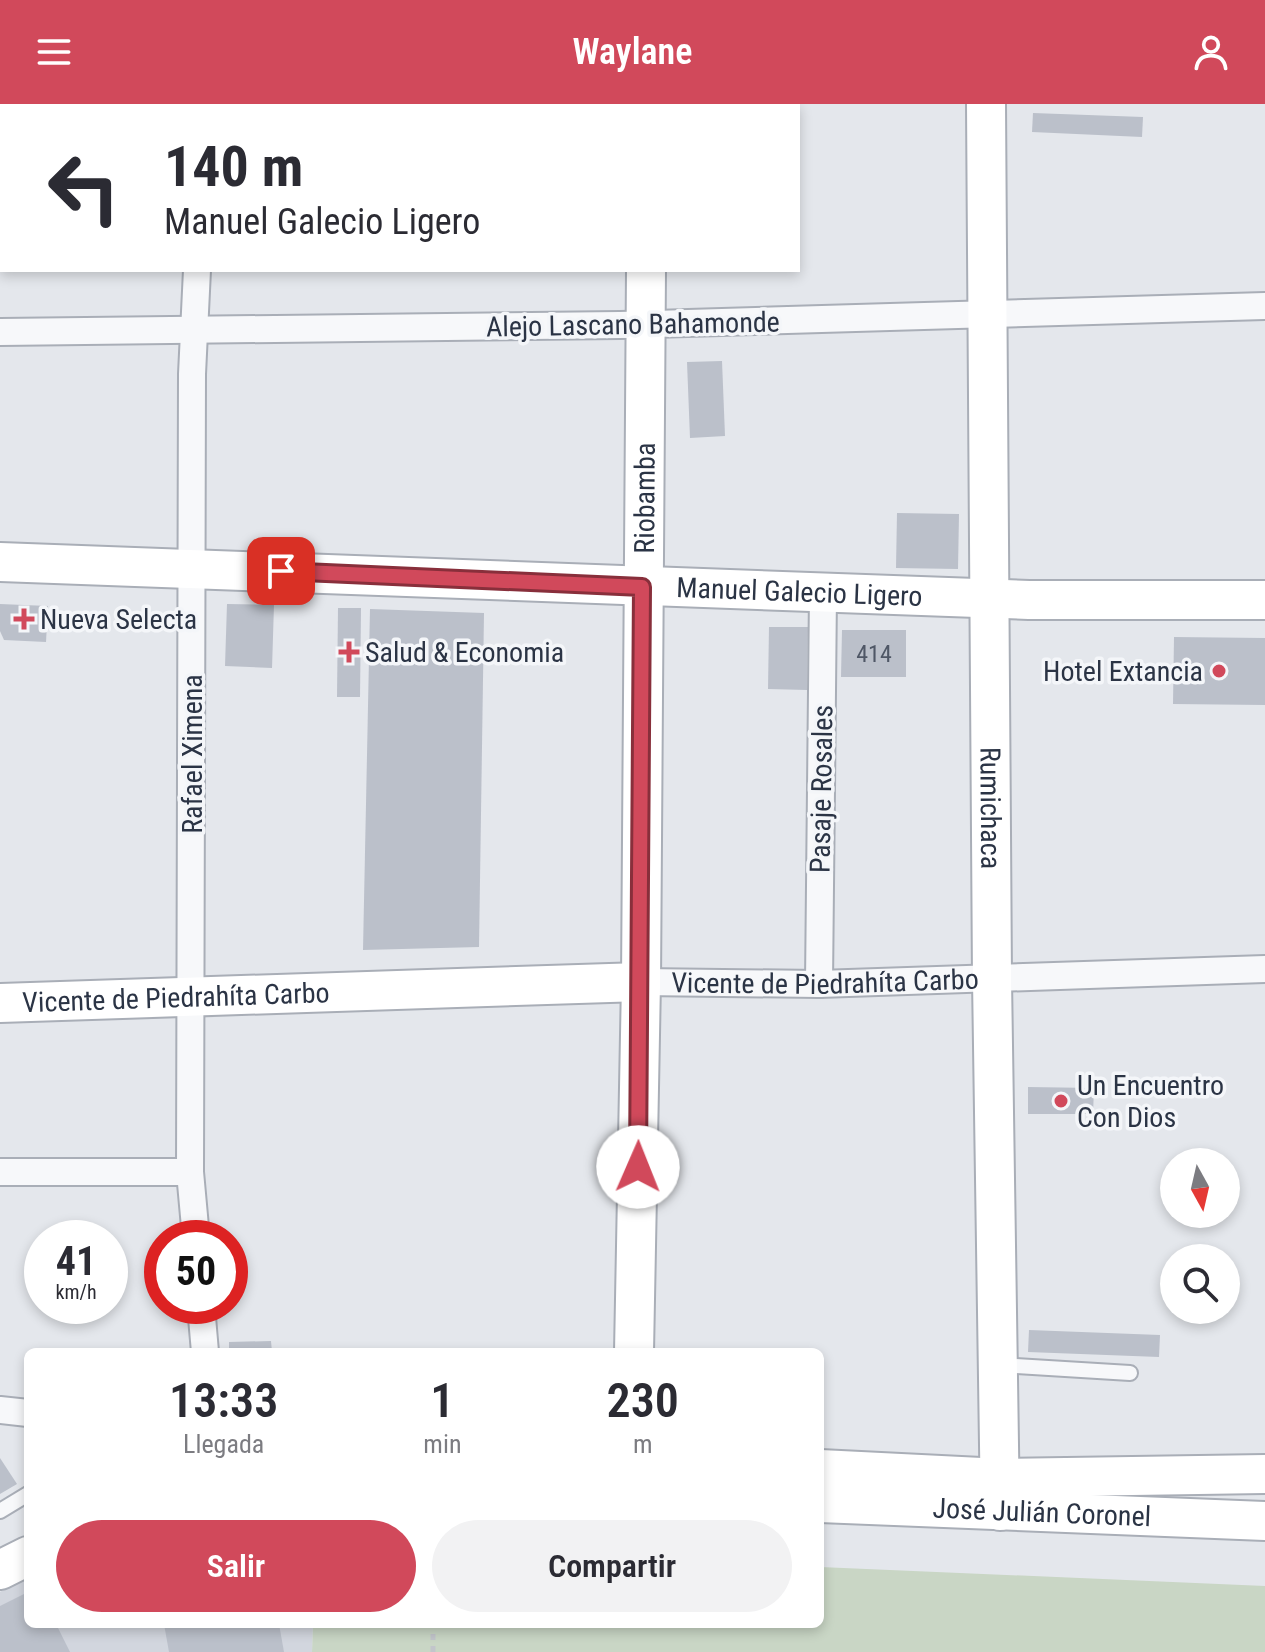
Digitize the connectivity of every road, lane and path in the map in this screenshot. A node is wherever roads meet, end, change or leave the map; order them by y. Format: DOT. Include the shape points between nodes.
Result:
graph roads {
  1 [pos="986,104"];
  2 [pos="197,272"];
  3 [pos="646,272"];
  4 [pos="1265,306"];
  5 [pos="988,315"];
  6 [pos="645,324"];
  7 [pos="193,329"];
  8 [pos="0,332"];
  9 [pos="0,562"];
  10 [pos="191,567"];
  11 [pos="642,587"];
  12 [pos="823,593"];
  13 [pos="989,599"];
  14 [pos="1265,600"];
  15 [pos="1265,969"];
  16 [pos="992,979"];
  17 [pos="641,982"];
  18 [pos="819,984"];
  19 [pos="193,995"];
  20 [pos="0,1003"];
  21 [pos="0,1172"];
  22 [pos="190,1172"];
  23 [pos="194,1220"];
  24 [pos="203,1324"];
  25 [pos="205,1348"];
  26 [pos="634,1348"];
  27 [pos="999,1365"];
  28 [pos="1130,1373"];
  29 [pos="0,1410"];
  30 [pos="24,1413"];
  31 [pos="824,1470"];
  32 [pos="1265,1474"];
  33 [pos="1001,1494"];
  34 [pos="24,1496"];
  35 [pos="824,1503"];
  36 [pos="0,1511"];
  37 [pos="1265,1521"];
  38 [pos="24,1558"];
  39 [pos="0,1570"];
  40 [pos="433,1628"];
  41 [pos="433,1652"];
  1 -- 5 [label="main road, Rumichaca"];
  2 -- 7 [label="street, Rafael Ximena"];
  3 -- 6 [label="main road, Riobamba"];
  4 -- 5 [label="street, Alejo Lascano Bahamonde"];
  5 -- 6 [label="street, Alejo Lascano Bahamonde"];
  5 -- 13 [label="main road, Rumichaca"];
  6 -- 7 [label="street, Alejo Lascano Bahamonde"];
  6 -- 11 [label="main road, Riobamba"];
  7 -- 8 [label="street, Alejo Lascano Bahamonde"];
  7 -- 10 [label="street, Rafael Ximena"];
  9 -- 10 [label="main road, Manuel Galecio Ligero"];
  10 -- 11 [label="main road, Manuel Galecio Ligero"];
  10 -- 19 [label="street, Rafael Ximena"];
  11 -- 12 [label="main road, Manuel Galecio Ligero"];
  11 -- 17 [label="main road, Riobamba"];
  12 -- 13 [label="main road, Manuel Galecio Ligero"];
  12 -- 18 [label="street, Pasaje Rosales"];
  13 -- 14 [label="main road, Manuel Galecio Ligero"];
  13 -- 16 [label="main road, Rumichaca"];
  15 -- 16 [label="street, Vicente de Piedrahíta Carbo"];
  16 -- 18 [label="street, Vicente de Piedrahíta Carbo"];
  16 -- 27 [label="main road, Rumichaca"];
  17 -- 18 [label="street, Vicente de Piedrahíta Carbo"];
  17 -- 19 [label="main road, Vicente de Piedrahíta Carbo"];
  17 -- 26 [label="main road, Riobamba"];
  19 -- 20 [label="main road, Vicente de Piedrahíta Carbo"];
  19 -- 22 [label="street, Rafael Ximena"];
  21 -- 22 [label="street"];
  22 -- 23 [label="street, Rafael Ximena"];
  24 -- 25 [label="street"];
  27 -- 28 [label="lane"];
  27 -- 33 [label="main road, Rumichaca"];
  29 -- 30 [label="street"];
  31 -- 33 [label="main road, José Julián Coronel"];
  32 -- 33 [label="main road, José Julián Coronel"];
  33 -- 35 [label="main road, José Julián Coronel"];
  33 -- 37 [label="main road, José Julián Coronel"];
  34 -- 36 [label="lane"];
  38 -- 39 [label="main road"];
  40 -- 41 [label="path"];
}
